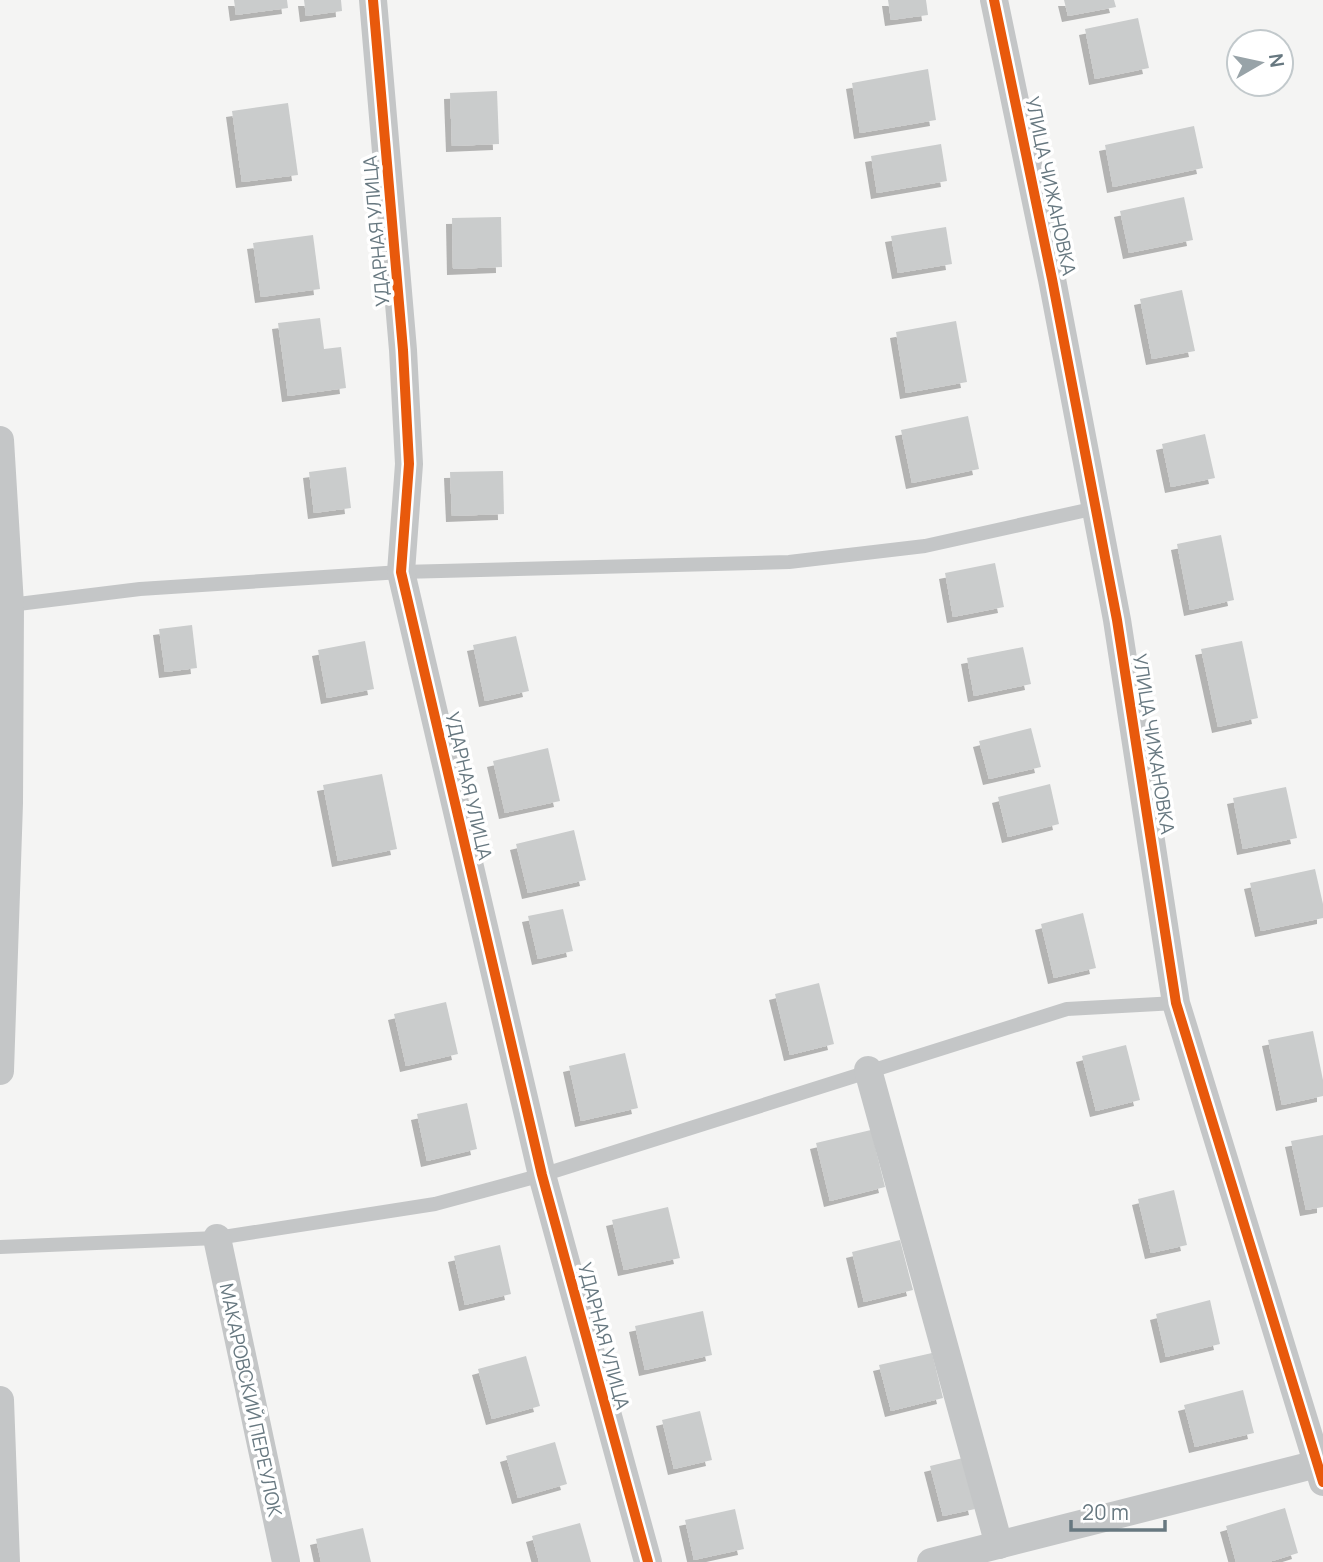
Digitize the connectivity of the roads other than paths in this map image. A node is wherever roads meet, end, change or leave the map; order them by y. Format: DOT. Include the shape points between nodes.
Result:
graph roads {
  1 [pos="373,0"];
  2 [pos="994,0"];
  3 [pos="0,440"];
  4 [pos="1096,508"];
  5 [pos="4,559"];
  6 [pos="401,572"];
  7 [pos="10,605"];
  8 [pos="1176,1003"];
  9 [pos="868,1070"];
  10 [pos="0,1071"];
  11 [pos="542,1175"];
  12 [pos="217,1238"];
  13 [pos="0,1247"];
  14 [pos="0,1400"];
  15 [pos="1321,1470"];
  16 [pos="999,1545"];
  17 [pos="6,1562"];
  18 [pos="286,1562"];
  19 [pos="648,1562"];
  20 [pos="931,1562"];
  1 -- 6 [label="street, УДАРНАЯ УЛИЦА" via="408,439"];
  2 -- 4 [label="street, УЛИЦА ЧИЖАНОВКА"];
  3 -- 5 [label="street"];
  4 -- 6 [label="lane" via="925,546 789,562"];
  4 -- 8 [label="street, УЛИЦА ЧИЖАНОВКА"];
  5 -- 7 [label="street"];
  6 -- 7 [label="lane" via="140,589"];
  6 -- 11 [label="street, УДАРНАЯ УЛИЦА"];
  7 -- 10 [label="street"];
  8 -- 9 [label="lane" via="1067,1009"];
  8 -- 15 [label="street, УЛИЦА ЧИЖАНОВКА"];
  9 -- 11 [label="lane"];
  9 -- 16 [label="street"];
  11 -- 12 [label="lane" via="435,1203"];
  11 -- 19 [label="street, УДАРНАЯ УЛИЦА"];
  12 -- 13 [label="lane"];
  12 -- 18 [label="street, МАКАРОВСКИЙ ПЕРЕУЛОК"];
  14 -- 17 [label="street"];
  15 -- 16 [label="street"];
  16 -- 20 [label="street"];
}
